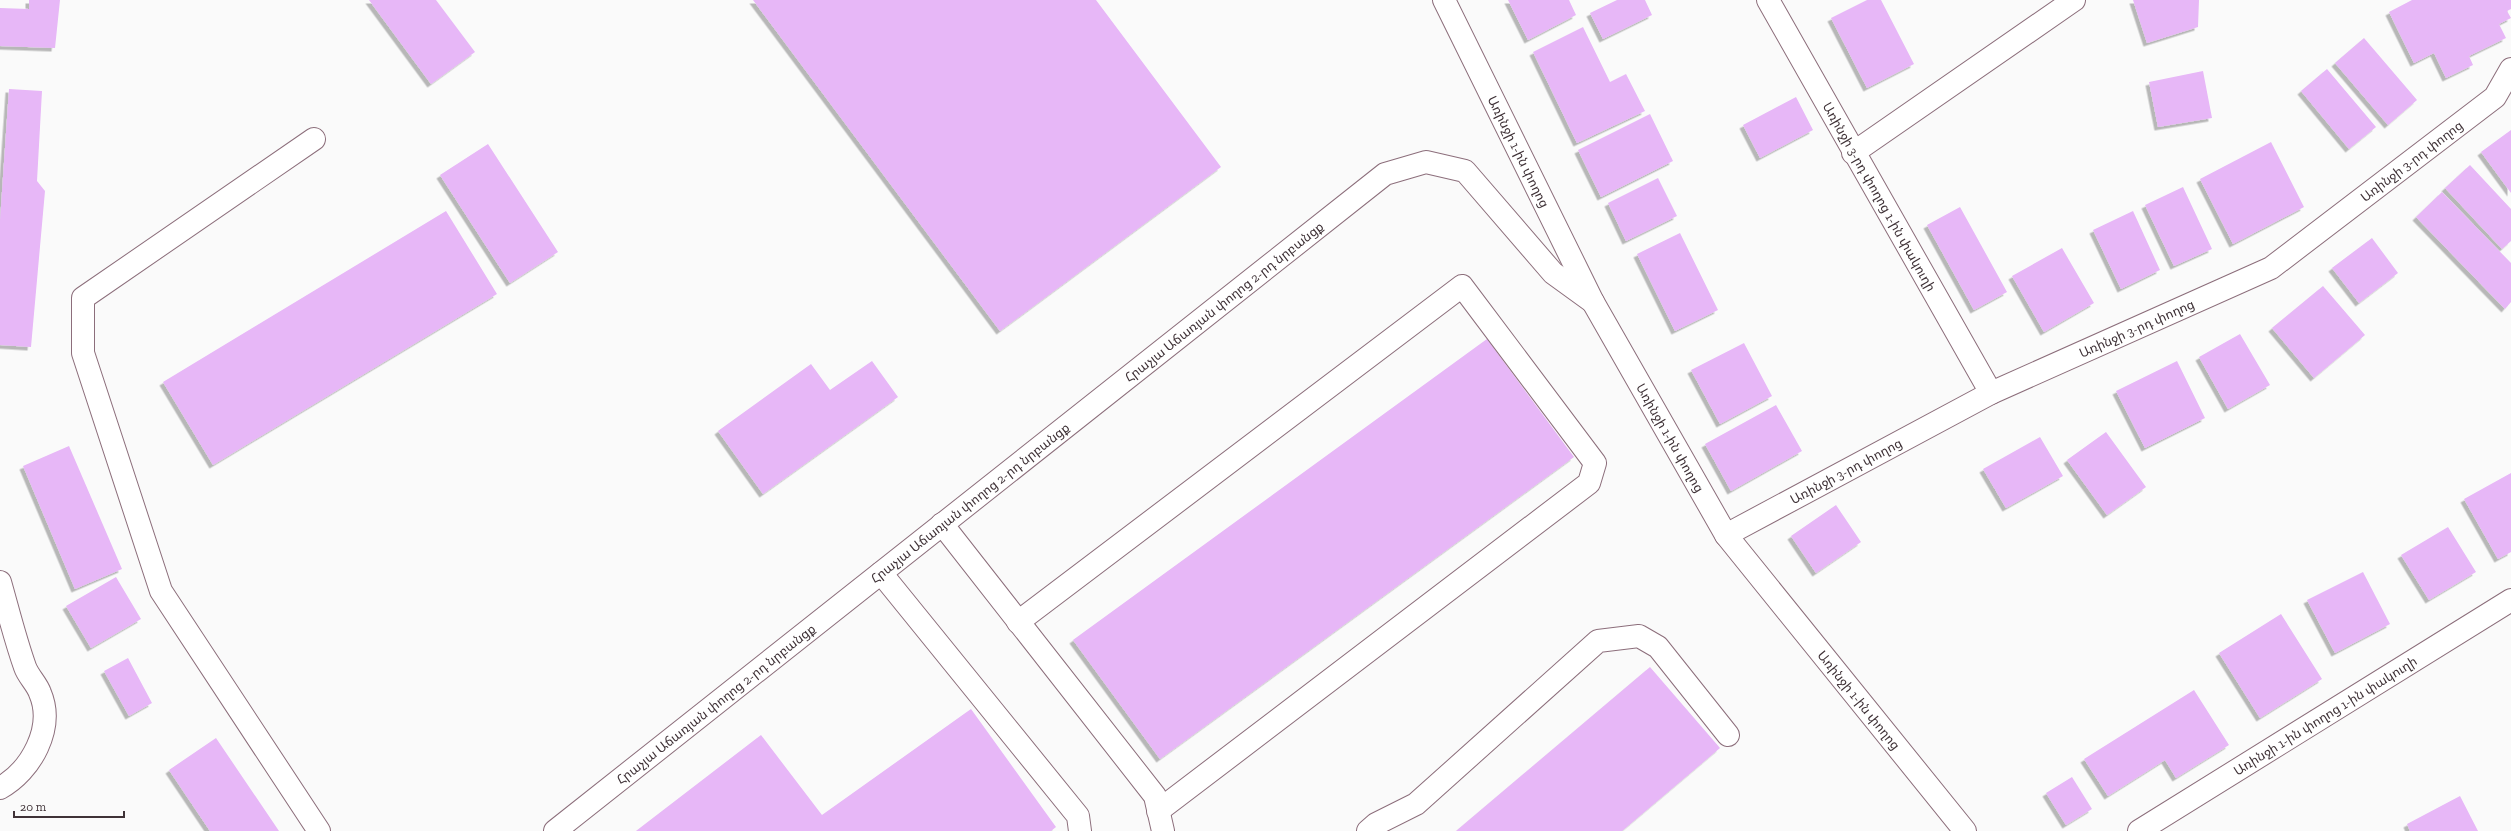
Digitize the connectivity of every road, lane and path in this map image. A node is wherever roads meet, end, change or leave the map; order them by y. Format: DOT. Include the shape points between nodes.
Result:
graph roads {
  1 [pos="1444,0"];
  2 [pos="1768,0"];
  3 [pos="2074,0"];
  4 [pos="2511,70"];
  5 [pos="314,139"];
  6 [pos="1853,153"];
  7 [pos="1593,302"];
  8 [pos="1991,393"];
  9 [pos="942,524"];
  10 [pos="1726,535"];
  11 [pos="881,573"];
  12 [pos="0,582"];
  13 [pos="2511,600"];
  14 [pos="1018,622"];
  15 [pos="1728,735"];
  16 [pos="0,788"];
  17 [pos="1161,821"];
  18 [pos="319,831"];
  19 [pos="555,831"];
  20 [pos="1080,831"];
  21 [pos="1368,831"];
  22 [pos="1964,831"];
  23 [pos="2138,831"];
  1 -- 7 [label="street, Առինջի 1-ին փողոց"];
  2 -- 6 [label="street, Առինջի 3-րդ փողոց 1-ին փակուղի"];
  3 -- 6 [label="street"];
  4 -- 8 [label="street, Առինջի 3-րդ փողոց" via="2495,97 2271,268"];
  5 -- 18 [label="street" via="83,298 83,353 161,591"];
  6 -- 8 [label="street, Առինջի 3-րդ փողոց 1-ին փակուղի"];
  7 -- 9 [label="street, Հրաչյա Աճառյան փողոց 2-րդ նրբանցք" via="1553,273 1465,171 1426,162 1385,174"];
  7 -- 10 [label="street, Առինջի 1-ին փողոց"];
  8 -- 10 [label="street, Առինջի 3-րդ փողոց"];
  9 -- 11 [label="street, Հրաչյա Աճառյան փողոց 2-րդ նրբանցք"];
  9 -- 14 [label="street"];
  10 -- 22 [label="street, Առինջի 1-ին փողոց"];
  11 -- 19 [label="street, Հրաչյա Աճառյան փողոց 2-րդ նրբանցք"];
  11 -- 20 [label="street" via="1078,816"];
  12 -- 16 [label="street" via="25,668 40,693 44,712 43,733 31,760 10,783"];
  13 -- 23 [label="street, Առինջի 1-ին փողոց 1-ին փակուղի"];
  14 -- 17 [label="street" via="1155,796"];
  14 -- 17 [label="street" via="1462,286 1595,463 1589,483"];
  15 -- 21 [label="street" via="1658,647 1638,636 1598,641 1416,804 1376,824"];
}
